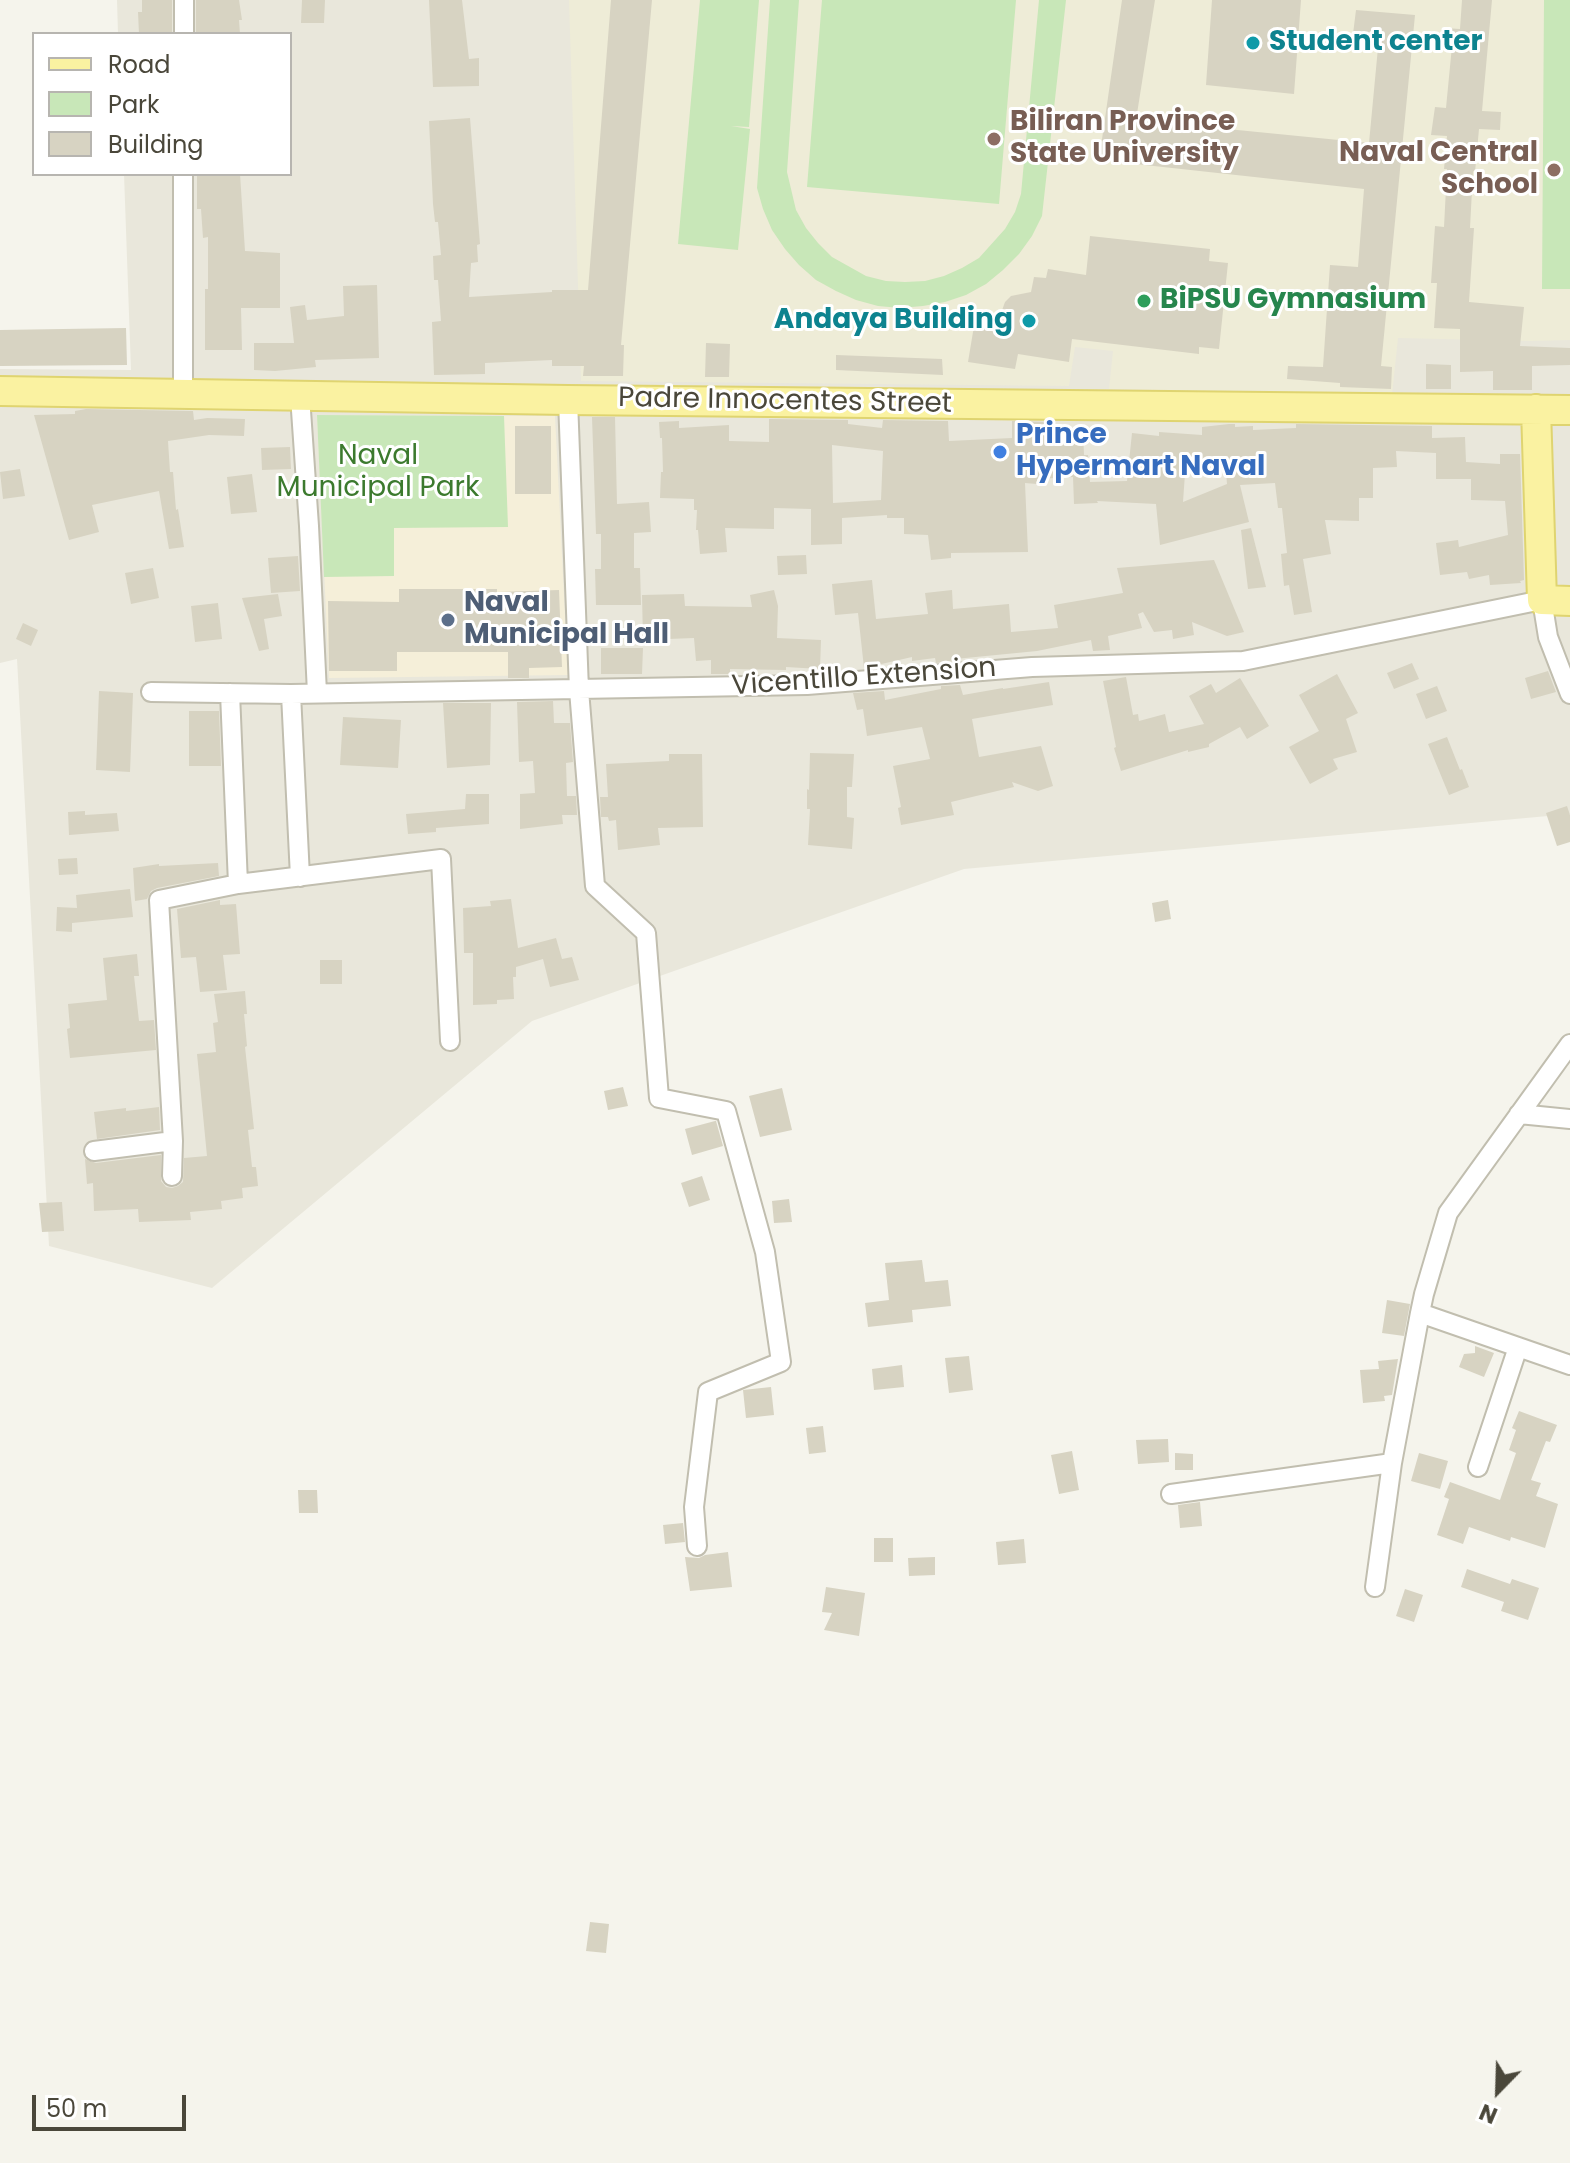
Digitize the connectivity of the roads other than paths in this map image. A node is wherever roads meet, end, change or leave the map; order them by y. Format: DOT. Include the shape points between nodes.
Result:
graph roads {
  1 [pos="184,0"];
  2 [pos="184,32"];
  3 [pos="183,176"];
  4 [pos="0,391"];
  5 [pos="183,394"];
  6 [pos="300,396"];
  7 [pos="568,400"];
  8 [pos="1536,409"];
  9 [pos="1570,410"];
  10 [pos="1542,600"];
  11 [pos="1570,601"];
  12 [pos="579,690"];
  13 [pos="151,692"];
  14 [pos="230,693"];
  15 [pos="317,693"];
  16 [pos="291,694"];
  17 [pos="1570,694"];
  18 [pos="300,877"];
  19 [pos="238,884"];
  20 [pos="450,1041"];
  21 [pos="1570,1044"];
  22 [pos="1519,1114"];
  23 [pos="1570,1119"];
  24 [pos="173,1141"];
  25 [pos="94,1151"];
  26 [pos="172,1176"];
  27 [pos="1420,1313"];
  28 [pos="1518,1347"];
  29 [pos="1570,1365"];
  30 [pos="1392,1463"];
  31 [pos="1478,1467"];
  32 [pos="1171,1494"];
  33 [pos="697,1546"];
  34 [pos="1375,1587"];
  1 -- 2 [label="street"];
  3 -- 5 [label="street"];
  4 -- 5 [label="main road, Padre Innocentes Street"];
  5 -- 6 [label="main road, Padre Innocentes Street"];
  6 -- 7 [label="main road, Padre Innocentes Street"];
  6 -- 15 [label="street"];
  7 -- 8 [label="main road, Padre Innocentes Street"];
  7 -- 12 [label="street"];
  8 -- 9 [label="main road, Padre Innocentes Street"];
  8 -- 10 [label="main road"];
  10 -- 11 [label="main road, Vicentillo Extension"];
  10 -- 12 [label="street, Vicentillo Extension" via="1243,661 1032,667 807,685"];
  10 -- 17 [label="street" via="1548,637"];
  12 -- 15 [label="street, Vicentillo Extension"];
  12 -- 33 [label="street" via="595,886 646,933 659,1098 726,1111 765,1252 781,1362 708,1392 694,1507"];
  13 -- 14 [label="street, Vicentillo Extension"];
  14 -- 16 [label="street, Vicentillo Extension"];
  14 -- 19 [label="street"];
  15 -- 16 [label="street, Vicentillo Extension"];
  16 -- 18 [label="street"];
  18 -- 19 [label="street"];
  18 -- 20 [label="street" via="441,859"];
  19 -- 24 [label="street" via="159,900"];
  21 -- 22 [label="street"];
  22 -- 23 [label="street"];
  22 -- 27 [label="street" via="1448,1213"];
  24 -- 25 [label="street"];
  24 -- 26 [label="street"];
  27 -- 28 [label="street"];
  27 -- 30 [label="street"];
  28 -- 29 [label="street"];
  28 -- 31 [label="street"];
  30 -- 32 [label="street"];
  30 -- 34 [label="street"];
}
